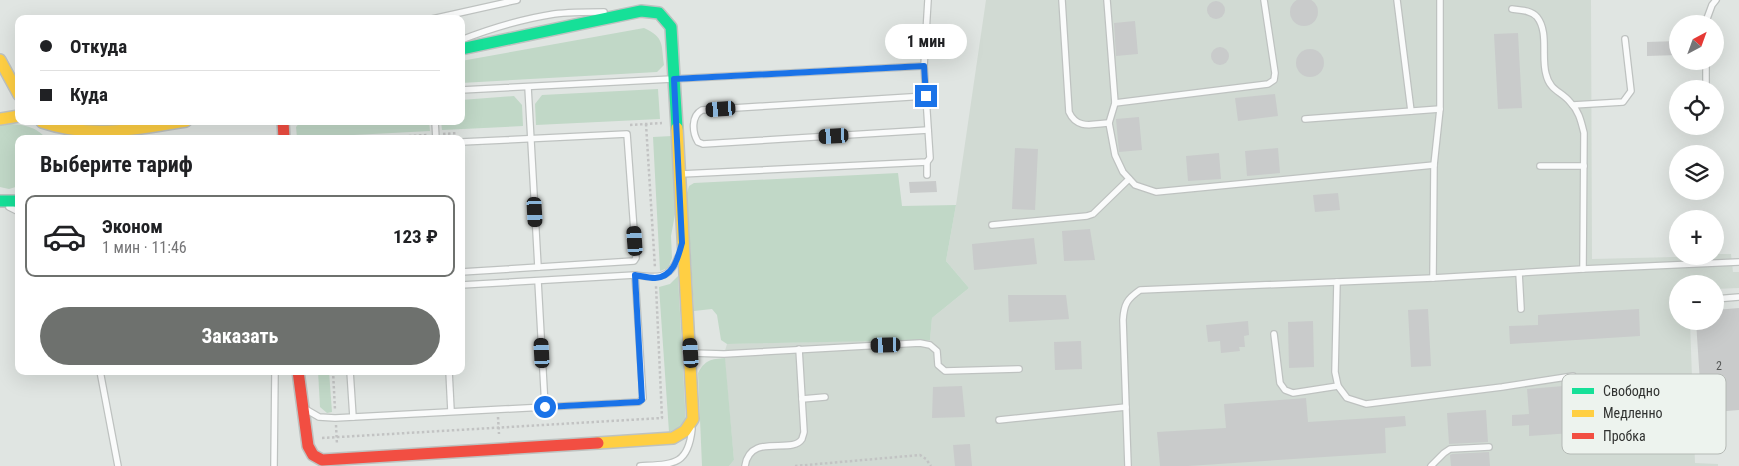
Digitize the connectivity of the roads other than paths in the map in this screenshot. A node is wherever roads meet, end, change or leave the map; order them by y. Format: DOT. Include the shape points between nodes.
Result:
graph roads {
  1 [pos="517,0"];
  2 [pos="928,0"];
  3 [pos="1062,0"];
  4 [pos="1107,0"];
  5 [pos="1264,0"];
  6 [pos="1396,0"];
  7 [pos="1440,0"];
  8 [pos="1716,0"];
  9 [pos="1512,9"];
  10 [pos="641,11"];
  11 [pos="450,15"];
  12 [pos="1708,15"];
  13 [pos="465,38"];
  14 [pos="1625,39"];
  15 [pos="465,48"];
  16 [pos="0,60"];
  17 [pos="924,66"];
  18 [pos="674,79"];
  19 [pos="528,87"];
  20 [pos="15,88"];
  21 [pos="465,90"];
  22 [pos="926,96"];
  23 [pos="1116,102"];
  24 [pos="1573,106"];
  25 [pos="1440,109"];
  26 [pos="1411,111"];
  27 [pos="15,116"];
  28 [pos="0,118"];
  29 [pos="1305,119"];
  30 [pos="1109,123"];
  31 [pos="45,125"];
  32 [pos="51,125"];
  33 [pos="160,125"];
  34 [pos="928,130"];
  35 [pos="122,131"];
  36 [pos="55,135"];
  37 [pos="114,135"];
  38 [pos="530,138"];
  39 [pos="465,142"];
  40 [pos="927,162"];
  41 [pos="1434,165"];
  42 [pos="1540,166"];
  43 [pos="1584,166"];
  44 [pos="679,174"];
  45 [pos="927,175"];
  46 [pos="1130,179"];
  47 [pos="0,201"];
  48 [pos="15,201"];
  49 [pos="15,210"];
  50 [pos="992,225"];
  51 [pos="682,243"];
  52 [pos="1739,262"];
  53 [pos="538,267"];
  54 [pos="1583,269"];
  55 [pos="465,272"];
  56 [pos="1519,273"];
  57 [pos="635,275"];
  58 [pos="1433,278"];
  59 [pos="538,281"];
  60 [pos="1337,282"];
  61 [pos="465,285"];
  62 [pos="1739,297"];
  63 [pos="1724,298"];
  64 [pos="1521,309"];
  65 [pos="1274,334"];
  66 [pos="799,349"];
  67 [pos="691,353"];
  68 [pos="1019,369"];
  69 [pos="101,375"];
  70 [pos="275,375"];
  71 [pos="298,375"];
  72 [pos="350,375"];
  73 [pos="449,375"];
  74 [pos="1562,378"];
  75 [pos="1338,386"];
  76 [pos="826,397"];
  77 [pos="802,399"];
  78 [pos="301,406"];
  79 [pos="545,407"];
  80 [pos="1126,408"];
  81 [pos="451,411"];
  82 [pos="353,417"];
  83 [pos="693,419"];
  84 [pos="999,420"];
  85 [pos="1489,447"];
  86 [pos="118,466"];
  87 [pos="274,466"];
  88 [pos="640,466"];
  89 [pos="745,466"];
  90 [pos="1128,466"];
  91 [pos="1432,466"];
  1 -- 11 [label="lane"];
  2 -- 17 [label="lane"];
  3 -- 30 [label="lane" via="1068,112 1079,124"];
  4 -- 23 [label="lane"];
  5 -- 23 [label="lane" via="1276,72 1274,80 1268,84"];
  6 -- 26 [label="lane"];
  7 -- 25 [label="lane"];
  8 -- 12 [label="lane"];
  9 -- 24 [label="lane" via="1528,11 1537,17 1542,29 1546,74 1552,88"];
  10 -- 13 [label="lane" via="556,14 497,26"];
  10 -- 15 [label="street"];
  10 -- 18 [label="street" via="658,13 671,27"];
  14 -- 24 [label="lane" via="1631,91 1628,97 1623,102"];
  16 -- 20 [label="street"];
  17 -- 18 [label="lane"];
  17 -- 22 [label="lane"];
  18 -- 19 [label="lane"];
  18 -- 44 [label="street"];
  19 -- 21 [label="lane"];
  19 -- 38 [label="lane"];
  22 -- 34 [label="lane"];
  22 -- 34 [label="lane" via="702,110 694,118 695,138 703,144"];
  23 -- 30 [label="lane"];
  24 -- 43 [label="lane" via="1580,114 1584,133"];
  25 -- 26 [label="lane"];
  25 -- 41 [label="lane"];
  26 -- 29 [label="lane"];
  27 -- 28 [label="street"];
  30 -- 46 [label="lane" via="1115,155"];
  31 -- 36 [label="street"];
  32 -- 35 [label="street" via="66,130"];
  33 -- 35 [label="street"];
  34 -- 40 [label="lane" via="930,158"];
  35 -- 37 [label="street"];
  38 -- 39 [label="lane"];
  38 -- 53 [label="lane"];
  38 -- 53 [label="lane" via="625,133 628,136 635,260"];
  40 -- 44 [label="lane"];
  40 -- 45 [label="lane"];
  41 -- 46 [label="lane" via="1156,192 1135,185"];
  41 -- 58 [label="lane"];
  42 -- 43 [label="lane"];
  43 -- 54 [label="lane"];
  44 -- 51 [label="street"];
  46 -- 50 [label="lane" via="1093,214"];
  47 -- 48 [label="street"];
  47 -- 49 [label="lane"];
  51 -- 57 [label="lane" via="675,266 666,274 656,278"];
  51 -- 67 [label="street"];
  52 -- 54 [label="lane"];
  53 -- 55 [label="lane"];
  54 -- 56 [label="lane"];
  56 -- 58 [label="lane"];
  56 -- 64 [label="lane"];
  57 -- 59 [label="lane"];
  57 -- 79 [label="lane" via="642,400"];
  58 -- 60 [label="lane"];
  59 -- 61 [label="lane"];
  59 -- 79 [label="lane"];
  60 -- 75 [label="lane" via="1335,372"];
  60 -- 80 [label="lane" via="1140,290 1130,297 1123,309"];
  62 -- 63 [label="lane"];
  65 -- 75 [label="lane" via="1280,383 1285,390 1294,393"];
  66 -- 67 [label="lane"];
  66 -- 68 [label="lane" via="920,343 937,351 938,365 945,371"];
  66 -- 77 [label="lane"];
  67 -- 83 [label="street"];
  69 -- 86 [label="lane"];
  70 -- 87 [label="lane"];
  71 -- 78 [label="street"];
  72 -- 82 [label="lane"];
  73 -- 81 [label="lane"];
  74 -- 75 [label="lane" via="1366,404 1347,398"];
  76 -- 77 [label="lane"];
  77 -- 89 [label="lane" via="802,439 797,444 764,446 754,450 748,455"];
  78 -- 82 [label="lane" via="319,418"];
  78 -- 83 [label="street" via="308,446 313,455 322,460 673,438 686,431"];
  79 -- 81 [label="lane"];
  80 -- 84 [label="lane"];
  80 -- 90 [label="lane"];
  81 -- 82 [label="lane"];
  83 -- 88 [label="lane" via="686,454 675,464"];
  85 -- 91 [label="lane" via="1450,449"];
}
